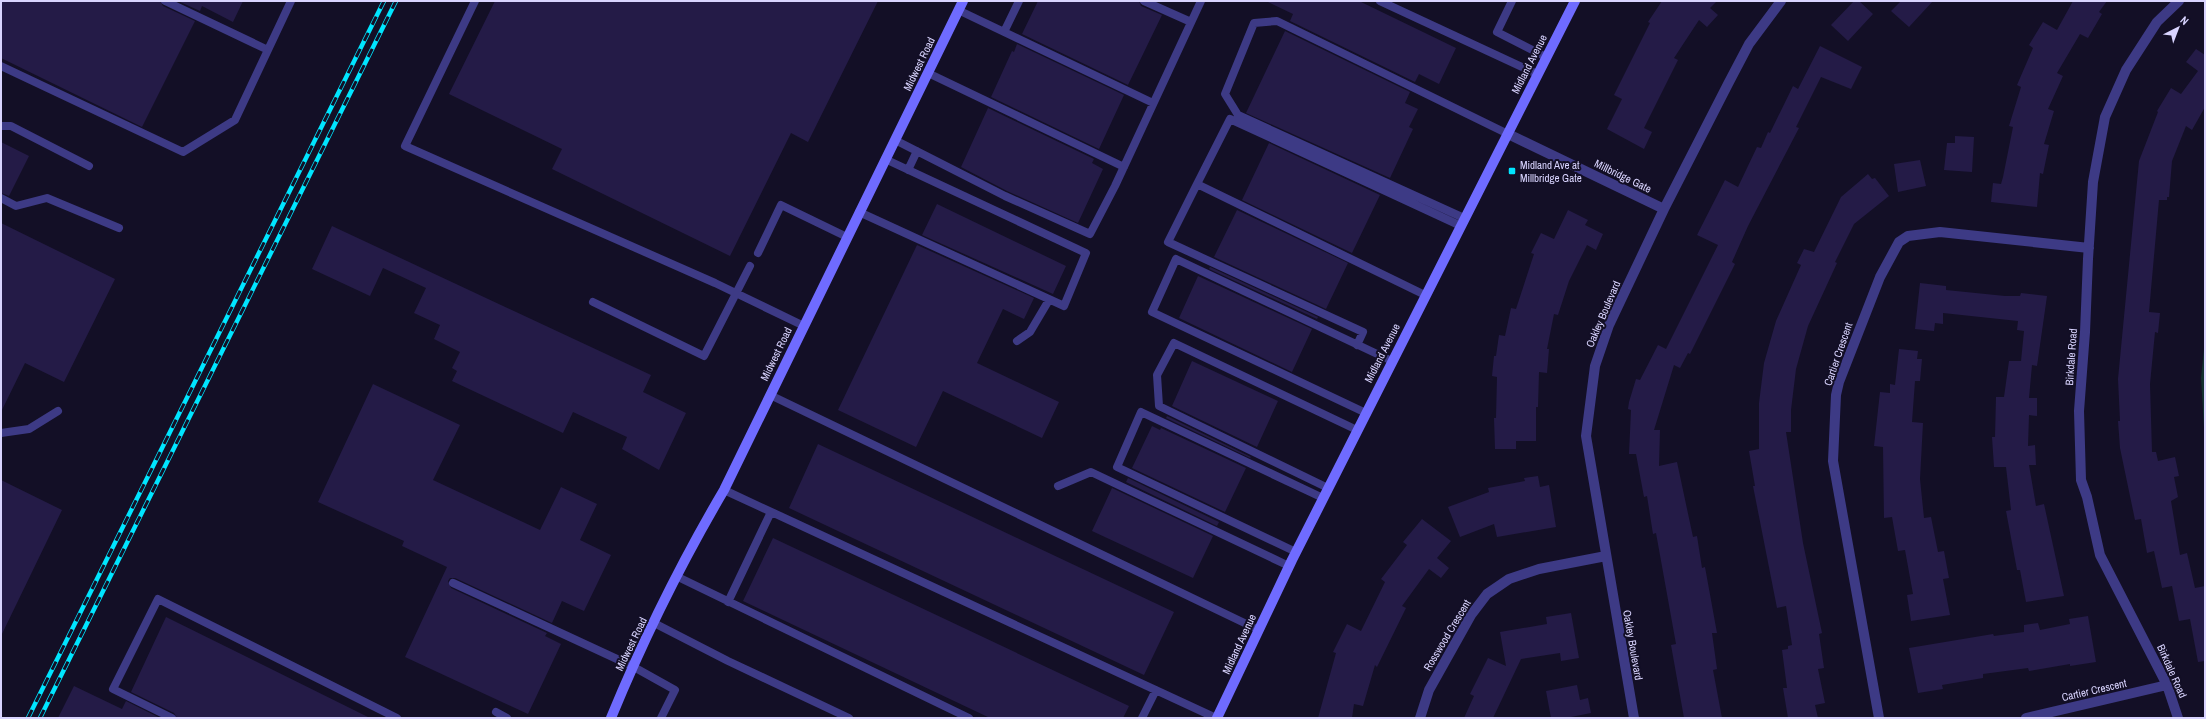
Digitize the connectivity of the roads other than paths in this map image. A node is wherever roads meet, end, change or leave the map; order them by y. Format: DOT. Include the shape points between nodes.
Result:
graph roads {
  1 [pos="165,1"];
  2 [pos="291,1"];
  3 [pos="475,1"];
  4 [pos="1019,1"];
  5 [pos="1144,1"];
  6 [pos="1201,1"];
  7 [pos="1380,1"];
  8 [pos="1512,1"];
  9 [pos="1575,1"];
  10 [pos="1781,1"];
  11 [pos="2179,1"];
  12 [pos="961,6"];
  13 [pos="1191,22"];
  14 [pos="1004,32"];
  15 [pos="268,50"];
  16 [pos="1546,57"];
  17 [pos="1,66"];
  18 [pos="928,73"];
  19 [pos="1537,74"];
  20 [pos="1153,103"];
  21 [pos="1,126"];
  22 [pos="1506,133"];
  23 [pos="895,140"];
  24 [pos="917,151"];
  25 [pos="885,159"];
  26 [pos="89,166"];
  27 [pos="1124,167"];
  28 [pos="908,170"];
  29 [pos="1197,184"];
  30 [pos="1,198"];
  31 [pos="1664,209"];
  32 [pos="860,212"];
  33 [pos="1463,222"];
  34 [pos="119,228"];
  35 [pos="847,237"];
  36 [pos="2088,248"];
  37 [pos="758,253"];
  38 [pos="750,266"];
  39 [pos="737,294"];
  40 [pos="1425,295"];
  41 [pos="1049,300"];
  42 [pos="593,302"];
  43 [pos="804,326"];
  44 [pos="1017,341"];
  45 [pos="1357,345"];
  46 [pos="1392,361"];
  47 [pos="770,394"];
  48 [pos="58,411"];
  49 [pos="1366,413"];
  50 [pos="1357,430"];
  51 [pos="1,433"];
  52 [pos="1058,486"];
  53 [pos="1328,488"];
  54 [pos="724,490"];
  55 [pos="1323,498"];
  56 [pos="771,512"];
  57 [pos="1296,552"];
  58 [pos="1606,556"];
  59 [pos="1289,566"];
  60 [pos="678,577"];
  61 [pos="453,583"];
  62 [pos="728,602"];
  63 [pos="654,623"];
  64 [pos="1259,630"];
  65 [pos="632,666"];
  66 [pos="2167,685"];
  67 [pos="1156,690"];
  68 [pos="496,712"];
  69 [pos="172,718"];
  70 [pos="397,718"];
  71 [pos="507,718"];
  72 [pos="611,718"];
  73 [pos="661,718"];
  74 [pos="849,718"];
  75 [pos="969,718"];
  76 [pos="1142,718"];
  77 [pos="1216,718"];
  78 [pos="1420,718"];
  79 [pos="1634,718"];
  80 [pos="1879,718"];
  81 [pos="2026,718"];
  82 [pos="2178,718"];
  1 -- 15 [label="lane"];
  2 -- 15 [label="lane"];
  3 -- 39 [label="lane" via="405,146"];
  4 -- 14 [label="lane"];
  5 -- 13 [label="lane"];
  6 -- 13 [label="lane"];
  7 -- 19 [label="lane"];
  8 -- 16 [label="lane" via="1497,32"];
  9 -- 16 [label="main road, Midland Avenue"];
  10 -- 31 [label="street, Oakley Boulevard" via="1748,44"];
  11 -- 36 [label="street, Birkdale Road" via="2157,22 2126,70 2105,117 2093,182"];
  12 -- 14 [label="lane"];
  12 -- 18 [label="main road, Midwest Road"];
  13 -- 20 [label="lane"];
  14 -- 20 [label="lane"];
  15 -- 17 [label="lane" via="235,120 183,152"];
  16 -- 19 [label="main road, Midland Avenue"];
  18 -- 23 [label="main road, Midwest Road"];
  18 -- 27 [label="lane"];
  19 -- 22 [label="main road, Midland Avenue"];
  20 -- 27 [label="lane"];
  21 -- 26 [label="lane" via="11,126"];
  22 -- 31 [label="street, Millbridge Gate"];
  22 -- 33 [label="main road, Midland Avenue"];
  22 -- 33 [label="lane" via="1277,21 1254,23 1225,94 1238,115"];
  23 -- 24 [label="lane"];
  23 -- 25 [label="main road, Midwest Road"];
  24 -- 27 [label="lane" via="1005,196 1090,234"];
  24 -- 28 [label="lane"];
  25 -- 28 [label="lane"];
  25 -- 32 [label="main road, Midwest Road"];
  28 -- 41 [label="lane" via="1086,253 1064,306"];
  29 -- 33 [label="lane" via="1230,119"];
  29 -- 40 [label="lane"];
  29 -- 45 [label="lane" via="1168,242 1363,332"];
  30 -- 34 [label="lane" via="16,206 47,198"];
  31 -- 58 [label="street, Oakley Boulevard" via="1609,325 1595,366 1586,436"];
  32 -- 35 [label="main road, Midwest Road"];
  32 -- 41 [label="lane"];
  33 -- 40 [label="main road, Midland Avenue"];
  35 -- 37 [label="lane" via="781,205"];
  35 -- 43 [label="main road, Midwest Road"];
  36 -- 66 [label="street, Birkdale Road" via="2079,411 2081,480 2100,555"];
  36 -- 80 [label="street, Cartier Crescent" via="1940,232 1922,233 1908,236 1899,242 1880,277 1839,382 1833,461"];
  38 -- 39 [label="lane"];
  39 -- 42 [label="lane" via="704,356"];
  39 -- 43 [label="lane"];
  40 -- 46 [label="main road, Midland Avenue"];
  41 -- 44 [label="lane" via="1030,332"];
  43 -- 47 [label="main road, Midwest Road"];
  45 -- 46 [label="lane"];
  45 -- 49 [label="lane" via="1176,259 1152,312"];
  46 -- 49 [label="main road, Midland Avenue"];
  47 -- 54 [label="main road, Midwest Road"];
  47 -- 64 [label="lane"];
  48 -- 51 [label="lane" via="29,429"];
  49 -- 50 [label="main road, Midland Avenue"];
  50 -- 53 [label="main road, Midland Avenue"];
  50 -- 53 [label="lane" via="1174,343 1157,374 1159,406"];
  52 -- 59 [label="lane" via="1091,472"];
  53 -- 55 [label="main road, Midland Avenue"];
  54 -- 56 [label="lane"];
  54 -- 60 [label="main road, Midwest Road" via="693,544"];
  55 -- 57 [label="main road, Midland Avenue"];
  55 -- 57 [label="lane" via="1141,412 1117,468"];
  56 -- 62 [label="lane"];
  56 -- 67 [label="lane"];
  57 -- 59 [label="main road, Midland Avenue"];
  58 -- 78 [label="street, Rosswood Crescent" via="1539,569 1509,578 1487,594 1471,615 1429,690"];
  58 -- 79 [label="street, Oakley Boulevard"];
  59 -- 64 [label="main road, Midland Avenue"];
  60 -- 62 [label="lane"];
  60 -- 63 [label="main road, Midwest Road"];
  61 -- 65 [label="lane"];
  62 -- 75 [label="lane"];
  63 -- 65 [label="main road, Midwest Road"];
  63 -- 74 [label="lane"];
  64 -- 77 [label="main road, Midland Avenue"];
  65 -- 72 [label="main road, Midwest Road"];
  65 -- 73 [label="lane" via="674,690"];
  66 -- 81 [label="street, Cartier Crescent"];
  66 -- 82 [label="street, Birkdale Road"];
  67 -- 76 [label="lane"];
  67 -- 77 [label="lane"];
  68 -- 71 [label="lane"];
  69 -- 70 [label="lane" via="113,689 158,599"];
}
